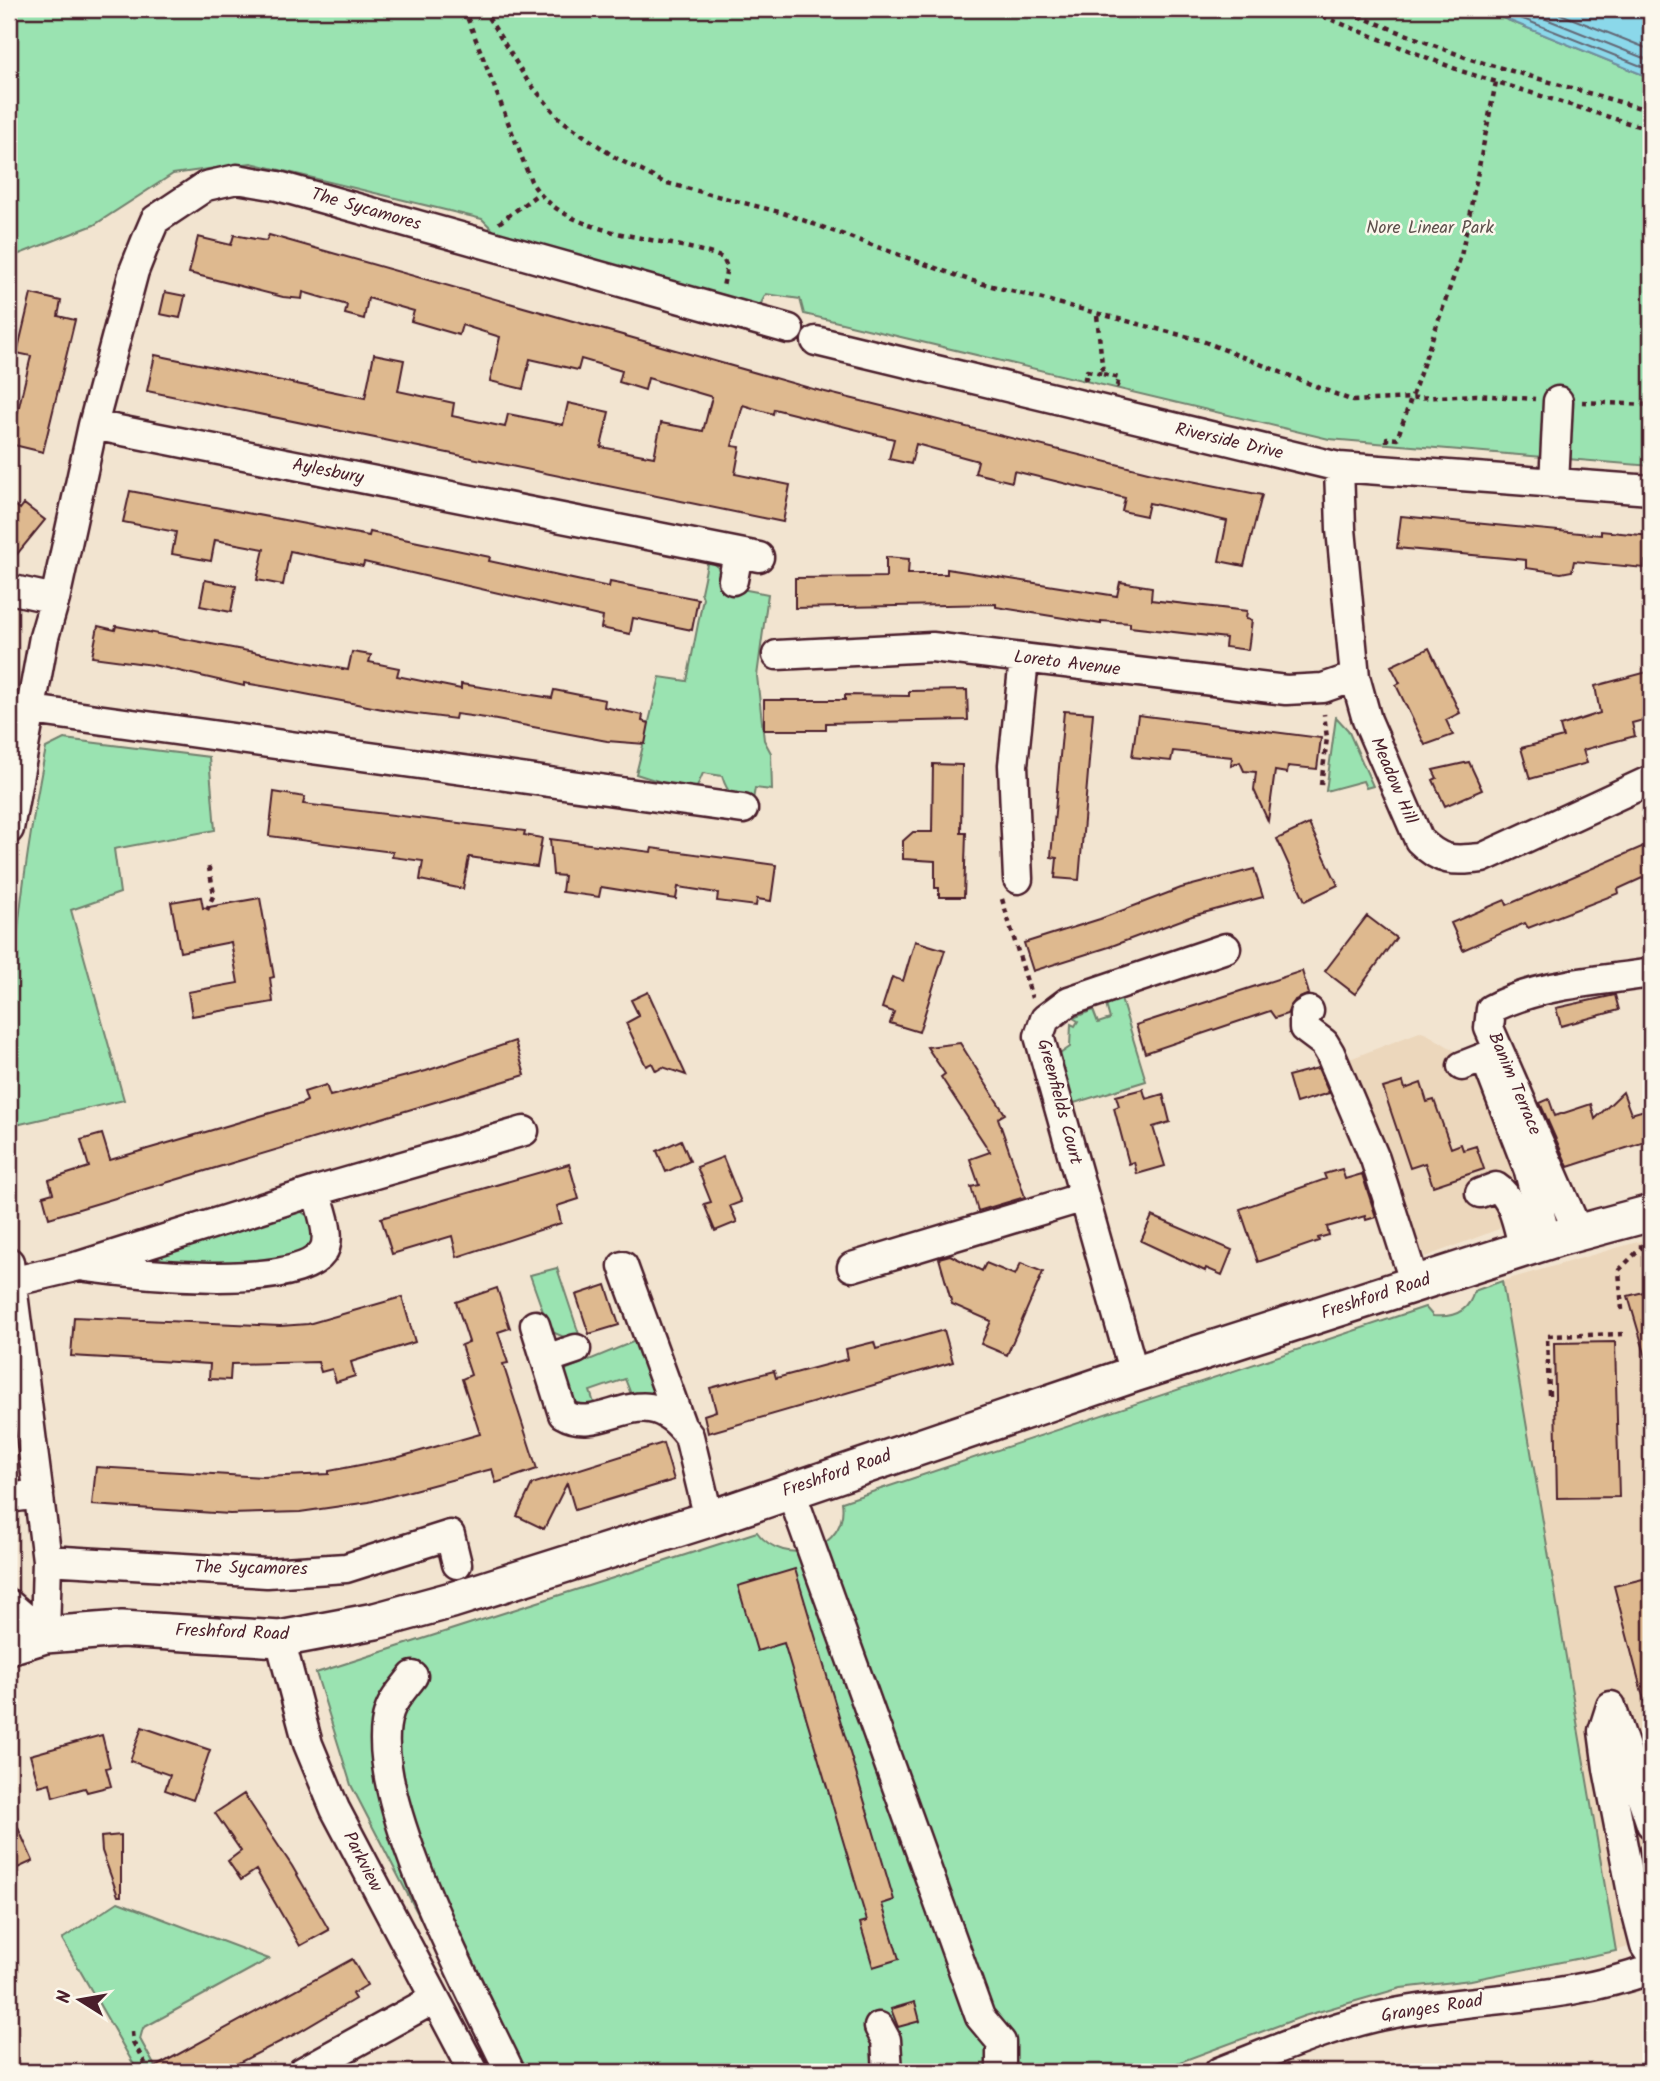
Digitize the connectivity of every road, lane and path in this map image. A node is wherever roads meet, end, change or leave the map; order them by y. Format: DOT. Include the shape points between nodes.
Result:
graph roads {
  1 [pos="464,9"];
  2 [pos="483,9"];
  3 [pos="1304,9"];
  4 [pos="1340,9"];
  5 [pos="1496,82"];
  6 [pos="1651,111"];
  7 [pos="1651,130"];
  8 [pos="538,194"];
  9 [pos="485,244"];
  10 [pos="718,310"];
  11 [pos="1097,315"];
  12 [pos="789,329"];
  13 [pos="816,341"];
  14 [pos="1102,374"];
  15 [pos="1085,378"];
  16 [pos="1117,386"];
  17 [pos="1409,397"];
  18 [pos="1558,401"];
  19 [pos="1651,405"];
  20 [pos="93,425"];
  21 [pos="1397,439"];
  22 [pos="1406,439"];
  23 [pos="1387,442"];
  24 [pos="1339,467"];
  25 [pos="1554,484"];
  26 [pos="1651,490"];
  27 [pos="744,564"];
  28 [pos="9,589"];
  29 [pos="55,599"];
  30 [pos="777,655"];
  31 [pos="1024,659"];
  32 [pos="1355,677"];
  33 [pos="1322,707"];
  34 [pos="32,710"];
  35 [pos="1651,780"];
  36 [pos="1321,785"];
  37 [pos="743,809"];
  38 [pos="9,829"];
  39 [pos="208,863"];
  40 [pos="1018,879"];
  41 [pos="207,909"];
  42 [pos="1226,948"];
  43 [pos="1651,973"];
  44 [pos="1309,1011"];
  45 [pos="1045,1019"];
  46 [pos="1462,1066"];
  47 [pos="524,1131"];
  48 [pos="316,1191"];
  49 [pos="1480,1193"];
  50 [pos="1084,1197"];
  51 [pos="1644,1215"];
  52 [pos="1550,1241"];
  53 [pos="79,1266"];
  54 [pos="623,1266"];
  55 [pos="852,1266"];
  56 [pos="10,1272"];
  57 [pos="1415,1284"];
  58 [pos="1622,1310"];
  59 [pos="535,1325"];
  60 [pos="1623,1334"];
  61 [pos="576,1349"];
  62 [pos="546,1359"];
  63 [pos="1134,1374"];
  64 [pos="1549,1395"];
  65 [pos="681,1425"];
  66 [pos="790,1489"];
  67 [pos="39,1494"];
  68 [pos="9,1499"];
  69 [pos="709,1519"];
  70 [pos="47,1560"];
  71 [pos="457,1564"];
  72 [pos="9,1604"];
  73 [pos="45,1635"];
  74 [pos="280,1639"];
  75 [pos="9,1646"];
  76 [pos="413,1676"];
  77 [pos="1651,1824"];
  78 [pos="1651,1955"];
  79 [pos="1651,1969"];
  80 [pos="435,1999"];
  81 [pos="879,2028"];
  82 [pos="132,2032"];
  83 [pos="150,2072"];
  84 [pos="302,2072"];
  85 [pos="474,2072"];
  86 [pos="510,2072"];
  87 [pos="888,2072"];
  88 [pos="1001,2072"];
  89 [pos="1219,2072"];
  1 -- 8 [label="path"];
  2 -- 11 [label="path" via="527,80 560,119 616,158 663,182 783,212 969,279"];
  3 -- 5 [label="path"];
  4 -- 6 [label="path" via="1470,59"];
  5 -- 7 [label="path"];
  5 -- 17 [label="path" via="1461,256"];
  8 -- 9 [label="path" via="492,226"];
  8 -- 10 [label="path" via="572,219 723,258 727,267"];
  9 -- 10 [label="street, The Sycamores"];
  9 -- 20 [label="street, The Sycamores" via="278,186 237,179 206,186 155,220 134,271"];
  10 -- 12 [label="street, The Sycamores"];
  11 -- 14 [label="path"];
  11 -- 17 [label="path" via="1200,340 1353,401"];
  13 -- 24 [label="street, Riverside Drive"];
  14 -- 15 [label="path" via="1087,371"];
  14 -- 16 [label="path" via="1119,378"];
  17 -- 18 [label="path" via="1476,395"];
  17 -- 21 [label="path"];
  18 -- 19 [label="path"];
  18 -- 25 [label="street"];
  20 -- 27 [label="street, Aylesbury"];
  20 -- 29 [label="street"];
  21 -- 22 [label="path"];
  21 -- 23 [label="path" via="1387,438"];
  24 -- 25 [label="street, Riverside Drive"];
  24 -- 32 [label="street, Meadow Hill" via="1340,529"];
  25 -- 26 [label="street, Riverside Drive"];
  28 -- 29 [label="street"];
  29 -- 34 [label="street"];
  30 -- 31 [label="street, Loreto Avenue" via="932,648"];
  31 -- 32 [label="street, Loreto Avenue" via="1286,690 1323,688"];
  31 -- 40 [label="street" via="1013,765"];
  32 -- 35 [label="street, Meadow Hill" via="1367,720 1419,840 1434,855 1454,861 1482,858"];
  33 -- 36 [label="path" via="1327,738"];
  34 -- 37 [label="street" via="709,794"];
  34 -- 38 [label="street"];
  39 -- 41 [label="path" via="214,894"];
  40 -- 45 [label="path" via="1020,889 1000,895 1035,1005"];
  42 -- 45 [label="street, Greenfields Court" via="1069,1001"];
  43 -- 52 [label="street, Banim Terrace" via="1567,986 1491,1009 1489,1028"];
  44 -- 57 [label="street" via="1304,1014 1304,1028 1324,1043 1340,1077 1375,1159"];
  45 -- 50 [label="street, Greenfields Court" via="1039,1037"];
  46 -- 52 [label="street" via="1485,1058 1529,1171"];
  47 -- 48 [label="street"];
  48 -- 53 [label="street"];
  48 -- 53 [label="street" via="328,1240 323,1253 311,1263 262,1275 204,1278"];
  49 -- 52 [label="street" via="1496,1187 1504,1192 1512,1207"];
  50 -- 55 [label="street"];
  50 -- 63 [label="street, Greenfields Court"];
  51 -- 52 [label="main road, Freshford Road"];
  51 -- 58 [label="path" via="1644,1237 1638,1239 1641,1248 1619,1270"];
  52 -- 57 [label="main road, Freshford Road"];
  53 -- 56 [label="street"];
  54 -- 65 [label="street"];
  56 -- 67 [label="street"];
  57 -- 63 [label="main road, Freshford Road"];
  59 -- 62 [label="street"];
  60 -- 64 [label="path" via="1547,1336"];
  61 -- 62 [label="street"];
  62 -- 65 [label="street" via="563,1414 572,1419 633,1407 654,1408"];
  63 -- 66 [label="main road, Freshford Road"];
  65 -- 69 [label="street" via="689,1436"];
  66 -- 69 [label="main road, Freshford Road"];
  66 -- 88 [label="street" via="980,2018 1001,2042"];
  67 -- 68 [label="street"];
  67 -- 70 [label="street"];
  69 -- 74 [label="main road, Freshford Road" via="452,1600"];
  70 -- 71 [label="street, The Sycamores" via="267,1573 346,1568 450,1535"];
  70 -- 73 [label="street"];
  72 -- 73 [label="street"];
  73 -- 74 [label="main road, Freshford Road" via="122,1629"];
  73 -- 75 [label="main road, Freshford Road"];
  74 -- 80 [label="street, Parkview" via="308,1744 335,1809"];
  76 -- 86 [label="street" via="389,1712 386,1750 395,1798 411,1860"];
  77 -- 78 [label="street" via="1611,1706 1602,1731 1608,1769 1632,1893"];
  79 -- 89 [label="street, Granges Road" via="1586,1989 1393,2013"];
  80 -- 84 [label="street"];
  80 -- 85 [label="street, Parkview"];
  81 -- 87 [label="street" via="886,2040"];
  82 -- 83 [label="path"];
}
